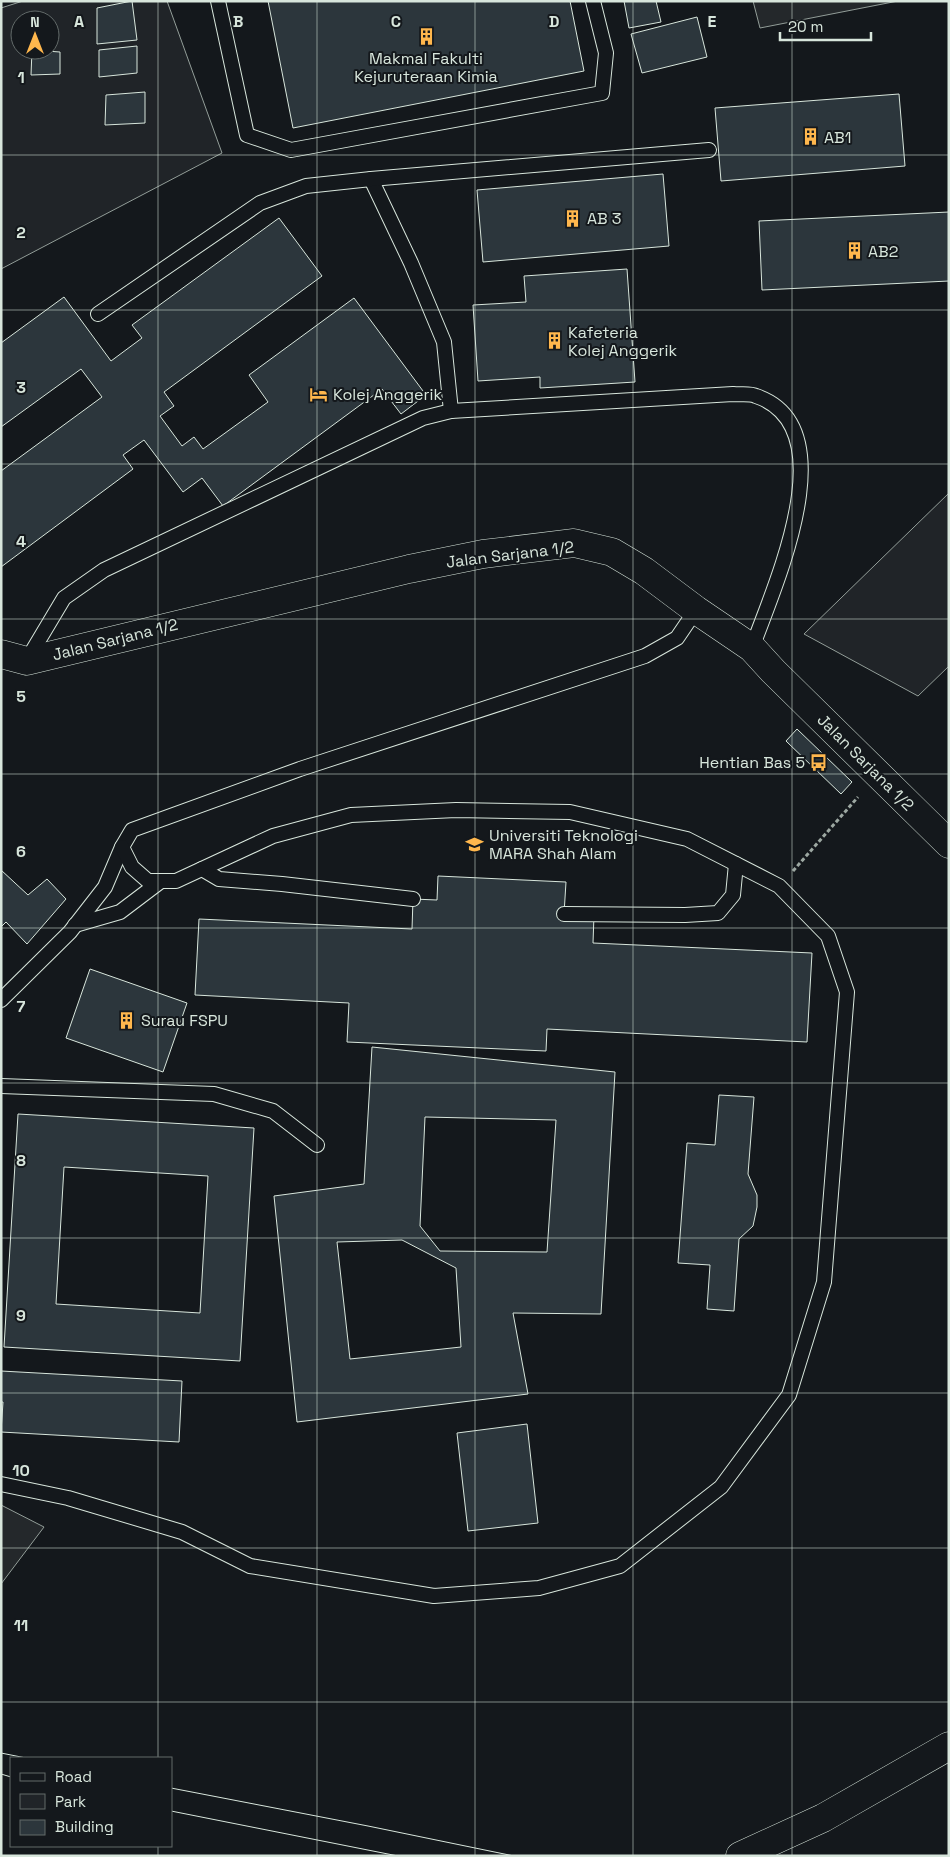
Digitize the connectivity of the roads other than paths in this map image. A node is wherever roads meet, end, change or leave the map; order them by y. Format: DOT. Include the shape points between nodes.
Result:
graph roads {
  1 [pos="218,1"];
  2 [pos="593,1"];
  3 [pos="709,150"];
  4 [pos="371,178"];
  5 [pos="98,314"];
  6 [pos="452,411"];
  7 [pos="696,610"];
  8 [pos="752,648"];
  9 [pos="14,657"];
  10 [pos="949,844"];
  11 [pos="122,847"];
  12 [pos="736,864"];
  13 [pos="202,869"];
  14 [pos="161,881"];
  15 [pos="413,899"];
  16 [pos="564,914"];
  17 [pos="75,925"];
  18 [pos="1,1000"];
  19 [pos="1,1086"];
  20 [pos="317,1145"];
  21 [pos="1,1484"];
  22 [pos="949,1746"];
  23 [pos="740,1856"];
  1 -- 2 [label="lane" via="247,135 291,150 602,93 606,53"];
  3 -- 4 [label="lane"];
  4 -- 5 [label="lane" via="306,186 260,203"];
  4 -- 6 [label="lane" via="444,342"];
  6 -- 8 [label="lane" via="733,394 755,395 776,406 790,422 799,444 800,474 794,527"];
  6 -- 9 [label="lane" via="423,418 104,570 64,598"];
  7 -- 8 [label="street, Jalan Sarjana 1/2"];
  7 -- 9 [label="street, Jalan Sarjana 1/2" via="644,571 612,552 574,543 483,554 409,569"];
  7 -- 11 [label="lane" via="677,638 645,656 300,769 132,830"];
  8 -- 10 [label="street, Jalan Sarjana 1/2"];
  11 -- 14 [label="lane" via="132,867 148,881"];
  11 -- 17 [label="lane" via="105,887"];
  12 -- 13 [label="lane" via="687,839 570,812 456,810 351,814 274,836"];
  12 -- 16 [label="lane" via="733,895 718,913"];
  12 -- 21 [label="lane" via="779,886 828,936 847,992 824,1282 789,1395 721,1487 620,1566 539,1588 434,1596 250,1566 182,1532 68,1498"];
  13 -- 14 [label="lane" via="176,881"];
  13 -- 15 [label="lane" via="219,879"];
  14 -- 17 [label="lane" via="120,912"];
  17 -- 18 [label="lane"];
  19 -- 20 [label="lane" via="214,1094 274,1112"];
  22 -- 23 [label="street" via="823,1818"];
}
